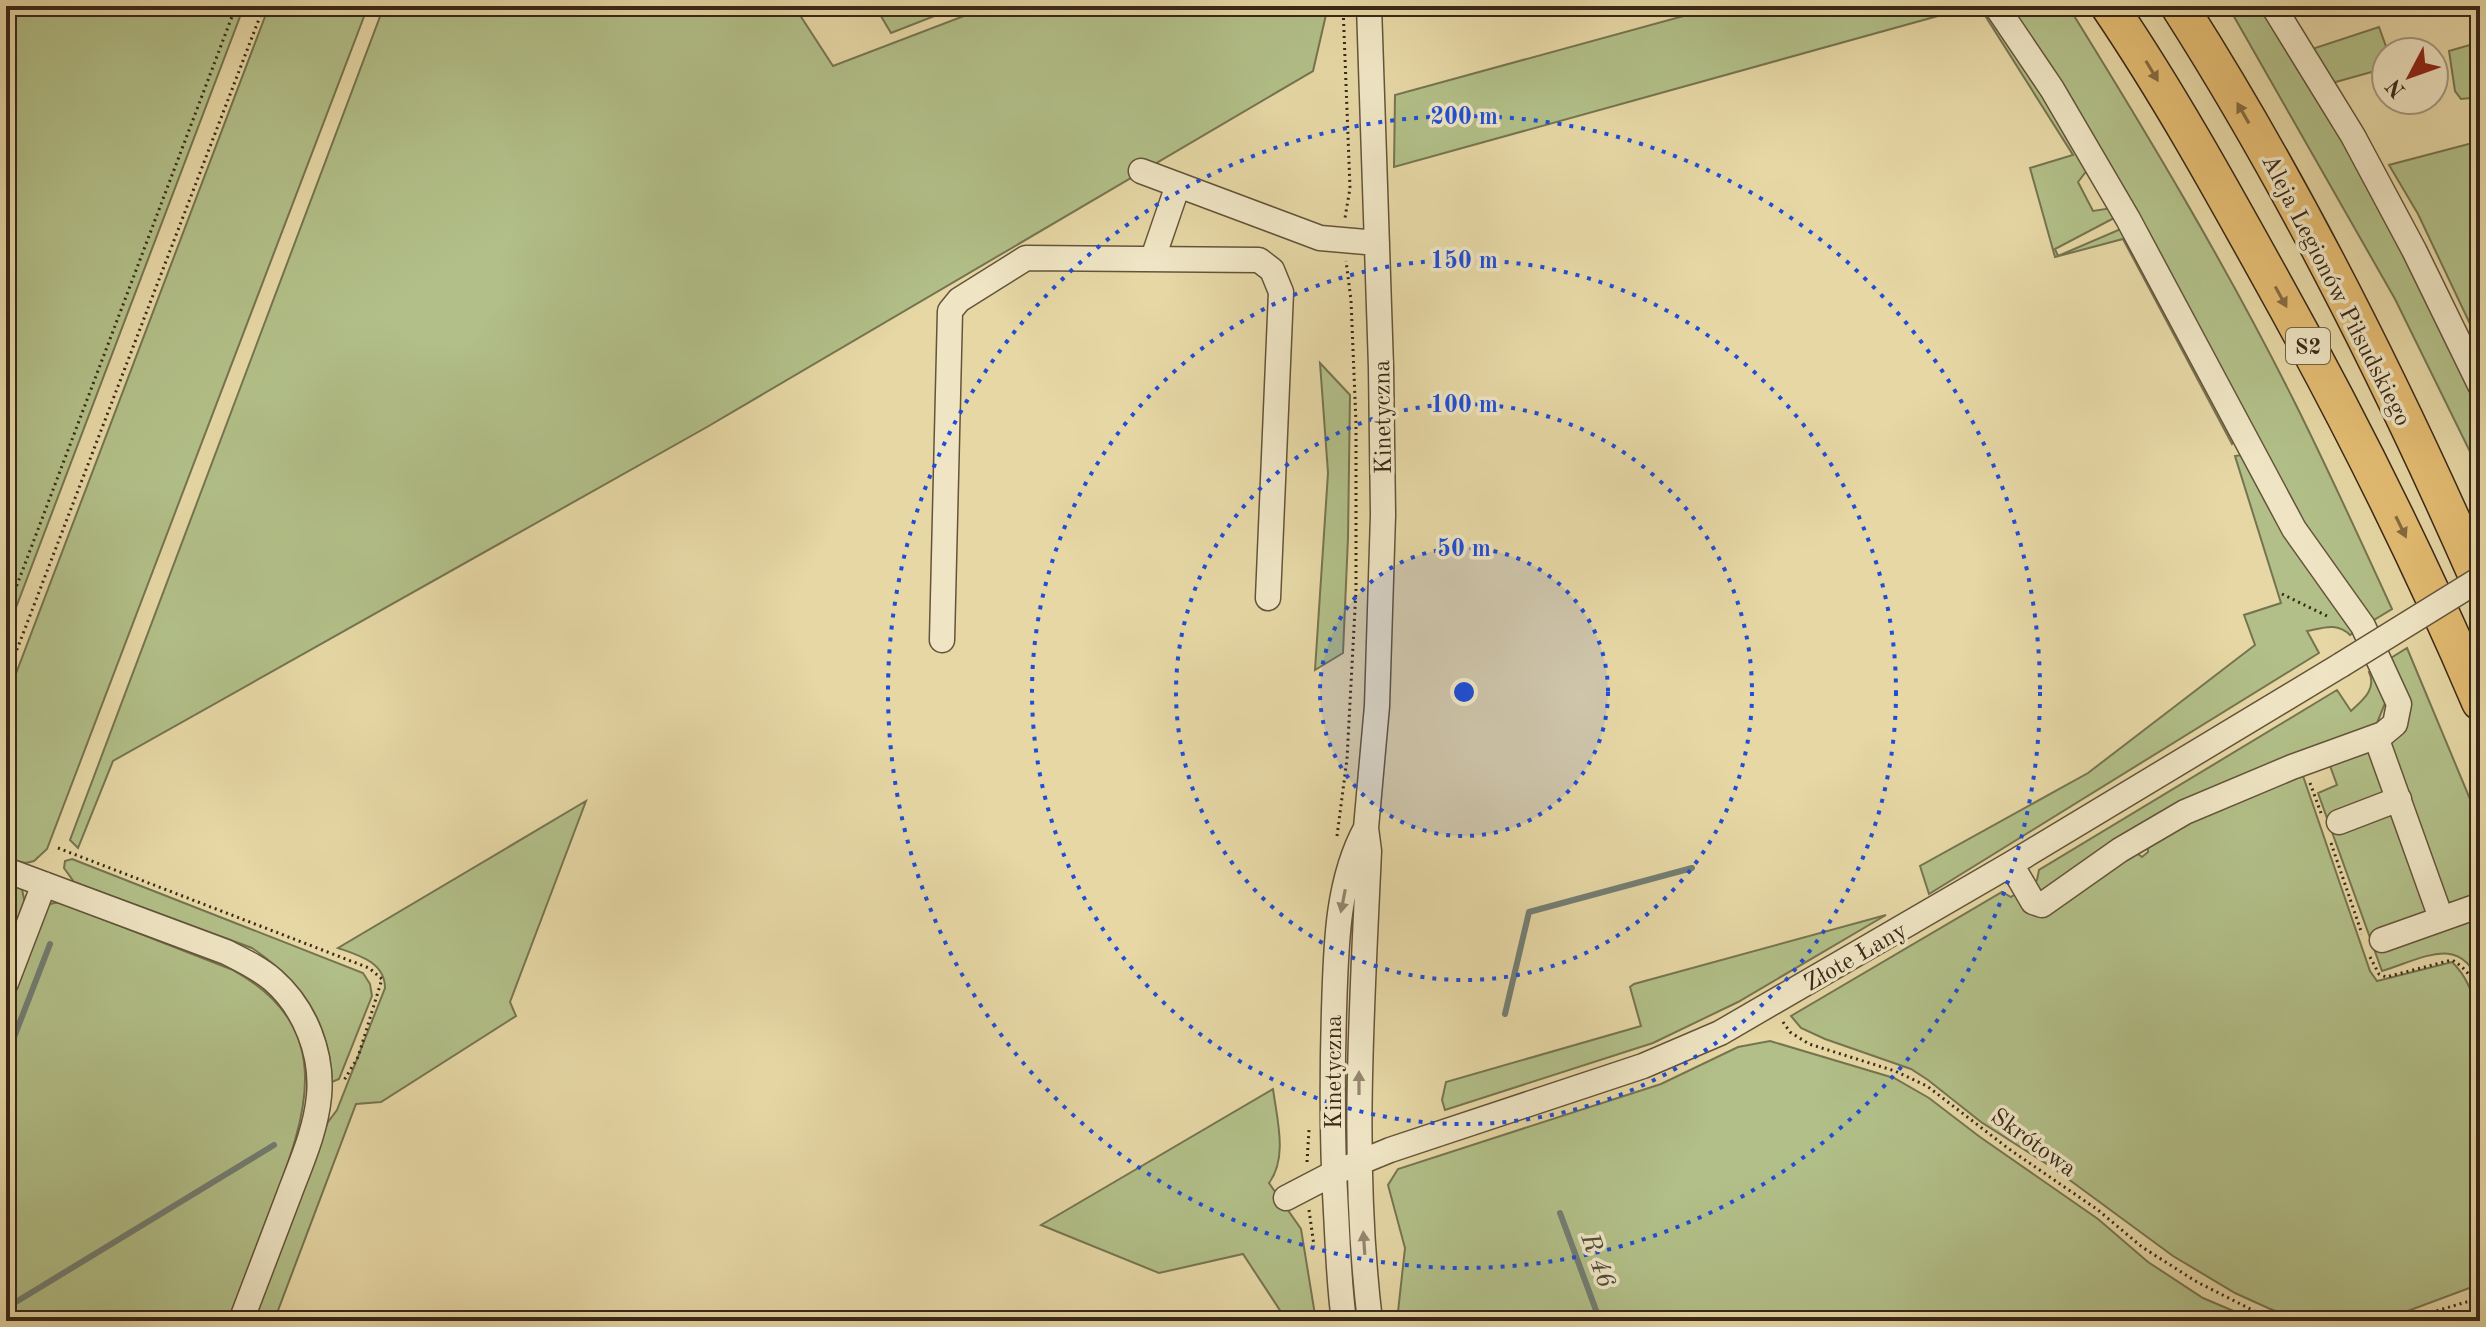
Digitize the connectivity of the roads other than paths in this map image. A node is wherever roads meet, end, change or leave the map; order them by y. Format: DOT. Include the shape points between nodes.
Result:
graph roads {
  1 [pos="1369,6"];
  2 [pos="1996,6"];
  3 [pos="2109,6"];
  4 [pos="2179,6"];
  5 [pos="2273,6"];
  6 [pos="1141,171"];
  7 [pos="1178,185"];
  8 [pos="1377,243"];
  9 [pos="1153,258"];
  10 [pos="2480,385"];
  11 [pos="2480,581"];
  12 [pos="1268,598"];
  13 [pos="942,640"];
  14 [pos="2480,702"];
  15 [pos="2376,737"];
  16 [pos="2399,799"];
  17 [pos="2330,825"];
  18 [pos="1366,828"];
  19 [pos="2011,864"];
  20 [pos="6,870"];
  21 [pos="44,884"];
  22 [pos="2475,907"];
  23 [pos="2441,918"];
  24 [pos="2382,940"];
  25 [pos="6,983"];
  26 [pos="1361,1161"];
  27 [pos="1334,1173"];
  28 [pos="1286,1198"];
  29 [pos="241,1321"];
  30 [pos="1344,1321"];
  31 [pos="1370,1321"];
  1 -- 8 [label="street, Kinetyczna"];
  2 -- 15 [label="street" via="2128,219 2294,529 2356,616 2399,704 2395,724"];
  3 -- 14 [label="highway, Aleja Legionów Piłsudskiego / S2, one-way" via="2215,177 2298,327 2418,561"];
  11 -- 4 [label="highway, Aleja Legionów Piłsudskiego / S2, one-way" via="2283,182"];
  5 -- 10 [label="street" via="2353,136"];
  6 -- 7 [label="street"];
  7 -- 8 [label="street" via="1320,238"];
  7 -- 9 [label="street"];
  8 -- 18 [label="street, Kinetyczna" via="1383,515 1377,706"];
  9 -- 12 [label="street" via="1259,260 1280,284"];
  9 -- 13 [label="street" via="1026,258 953,305"];
  11 -- 19 [label="street, Złote Łany, bridge"];
  15 -- 16 [label="street"];
  15 -- 19 [label="street" via="2185,812 2042,905 2033,902"];
  16 -- 17 [label="street"];
  16 -- 23 [label="street"];
  26 -- 18 [label="street, Kinetyczna, one-way"];
  18 -- 27 [label="street, Kinetyczna, one-way" via="1350,860 1338,924"];
  19 -- 26 [label="street, Złote Łany" via="1720,1033 1643,1066"];
  20 -- 21 [label="street"];
  21 -- 25 [label="street"];
  21 -- 29 [label="street" via="247,963 283,990 308,1028 320,1077 317,1112"];
  22 -- 23 [label="street"];
  23 -- 24 [label="street"];
  26 -- 27 [label="street, Złote Łany"];
  31 -- 26 [label="street, Kinetyczna, one-way"];
  27 -- 28 [label="street, Złote Łany"];
  27 -- 30 [label="street, Kinetyczna"];
}
